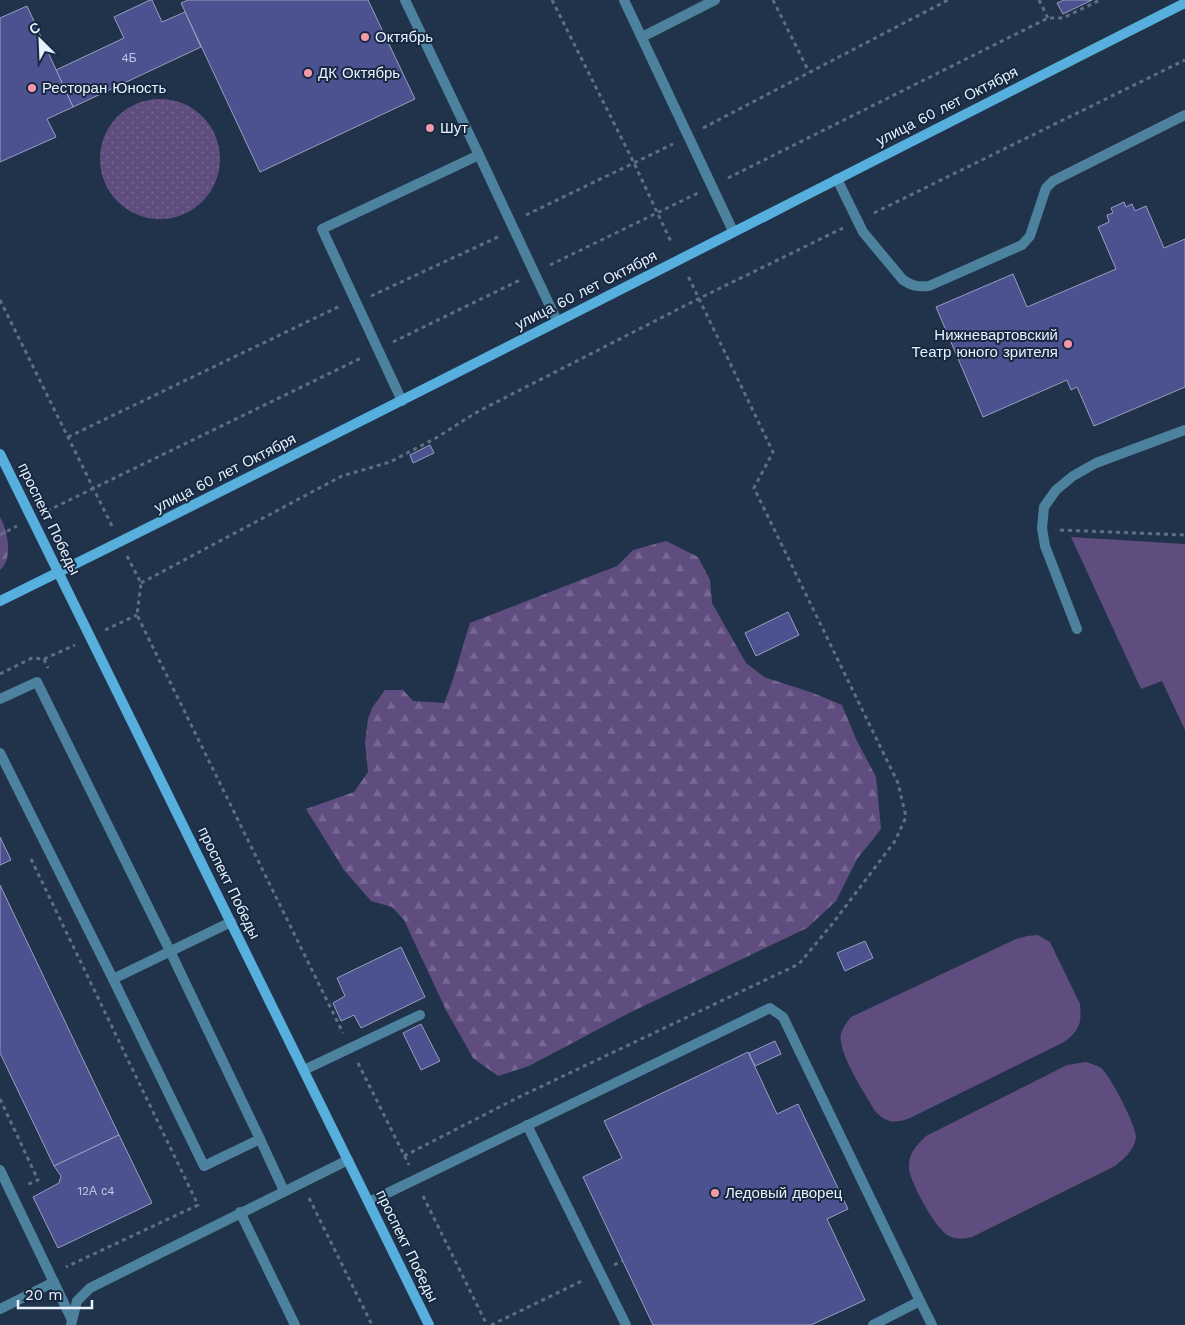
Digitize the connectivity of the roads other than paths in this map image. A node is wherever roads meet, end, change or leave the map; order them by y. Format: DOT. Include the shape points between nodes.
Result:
graph roads {
  1 [pos="404,0"];
  2 [pos="624,0"];
  3 [pos="715,0"];
  4 [pos="1185,3"];
  5 [pos="642,37"];
  6 [pos="1185,115"];
  7 [pos="479,155"];
  8 [pos="837,179"];
  9 [pos="733,231"];
  10 [pos="557,322"];
  11 [pos="402,401"];
  12 [pos="1185,430"];
  13 [pos="0,454"];
  14 [pos="59,572"];
  15 [pos="0,601"];
  16 [pos="1077,629"];
  17 [pos="0,699"];
  18 [pos="0,753"];
  19 [pos="231,922"];
  20 [pos="170,951"];
  21 [pos="113,979"];
  22 [pos="420,1015"];
  23 [pos="304,1070"];
  24 [pos="527,1125"];
  25 [pos="260,1139"];
  26 [pos="348,1160"];
  27 [pos="0,1170"];
  28 [pos="284,1191"];
  29 [pos="369,1202"];
  30 [pos="240,1212"];
  31 [pos="54,1282"];
  32 [pos="920,1301"];
  33 [pos="0,1309"];
  34 [pos="72,1323"];
  35 [pos="295,1325"];
  36 [pos="429,1325"];
  37 [pos="626,1325"];
  38 [pos="873,1325"];
  39 [pos="932,1325"];
  1 -- 7 [label="lane"];
  2 -- 5 [label="lane"];
  3 -- 5 [label="lane"];
  4 -- 8 [label="main road, улица 60 лет Октября"];
  5 -- 9 [label="lane"];
  6 -- 8 [label="lane" via="1053,181 1046,188 1030,236 1022,245 928,286 918,287 903,280 869,240"];
  7 -- 10 [label="lane"];
  7 -- 11 [label="lane" via="322,229"];
  8 -- 9 [label="main road, улица 60 лет Октября"];
  9 -- 10 [label="main road, улица 60 лет Октября"];
  10 -- 11 [label="main road, улица 60 лет Октября"];
  11 -- 14 [label="main road, улица 60 лет Октября"];
  12 -- 16 [label="lane" via="1096,463 1072,476 1044,507 1042,529 1045,546"];
  13 -- 14 [label="main road, проспект Победы"];
  14 -- 15 [label="main road, улица 60 лет Октября"];
  14 -- 19 [label="main road, проспект Победы"];
  17 -- 20 [label="lane" via="37,682"];
  18 -- 21 [label="lane"];
  19 -- 20 [label="lane"];
  19 -- 23 [label="main road, проспект Победы"];
  20 -- 21 [label="lane"];
  20 -- 25 [label="lane"];
  21 -- 25 [label="lane" via="204,1166"];
  22 -- 23 [label="lane"];
  23 -- 26 [label="main road, проспект Победы"];
  24 -- 29 [label="lane"];
  24 -- 32 [label="lane" via="770,1008 783,1017"];
  24 -- 37 [label="lane"];
  25 -- 28 [label="lane"];
  26 -- 28 [label="lane"];
  26 -- 29 [label="main road, проспект Победы"];
  27 -- 31 [label="lane"];
  28 -- 30 [label="lane"];
  29 -- 36 [label="main road, проспект Победы"];
  30 -- 34 [label="lane" via="90,1288 77,1301"];
  30 -- 35 [label="lane"];
  31 -- 33 [label="lane"];
  31 -- 34 [label="lane"];
  32 -- 38 [label="lane"];
  32 -- 39 [label="lane"];
}
